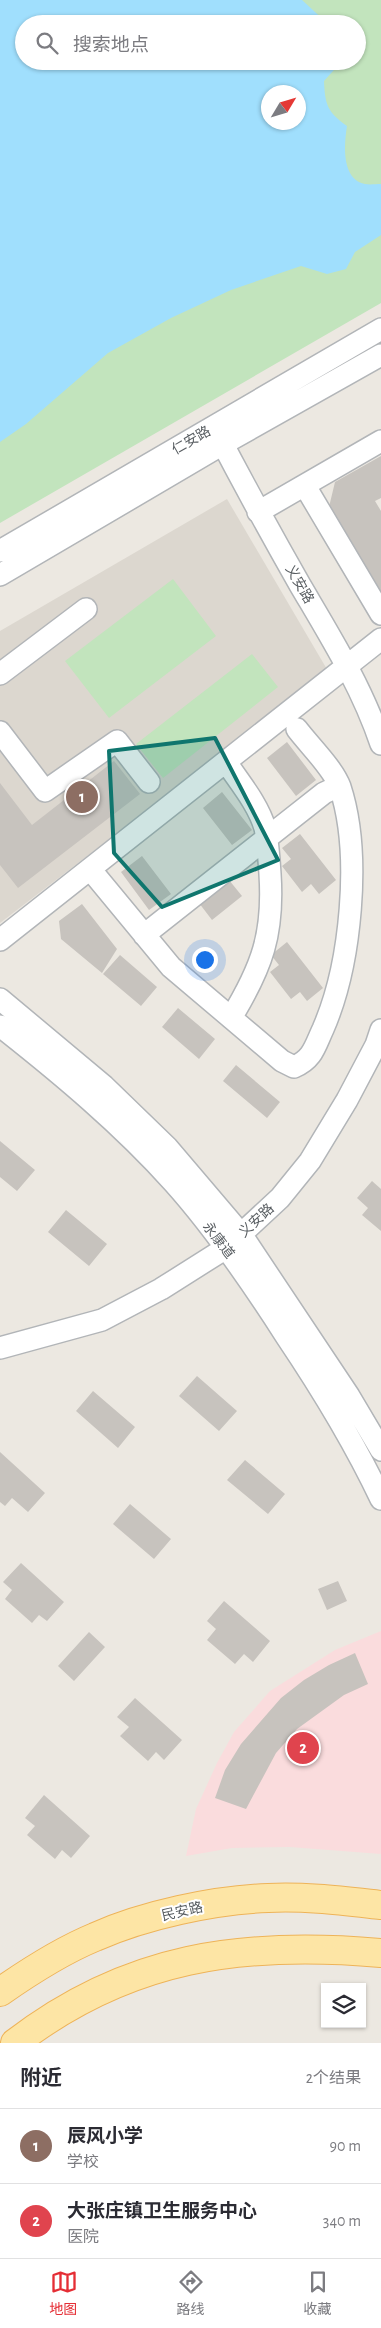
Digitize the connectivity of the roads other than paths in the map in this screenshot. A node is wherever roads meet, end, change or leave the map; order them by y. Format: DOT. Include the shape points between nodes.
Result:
graph roads {
  1 [pos="381,329"];
  2 [pos="381,355"];
  3 [pos="218,435"];
  4 [pos="381,441"];
  5 [pos="305,486"];
  6 [pos="258,512"];
  7 [pos="0,551"];
  8 [pos="0,575"];
  9 [pos="86,609"];
  10 [pos="381,614"];
  11 [pos="381,639"];
  12 [pos="347,666"];
  13 [pos="0,674"];
  14 [pos="297,729"];
  15 [pos="0,732"];
  16 [pos="381,744"];
  17 [pos="226,762"];
  18 [pos="150,782"];
  19 [pos="339,786"];
  20 [pos="266,839"];
  21 [pos="90,869"];
  22 [pos="144,935"];
  23 [pos="0,940"];
  24 [pos="0,998"];
  25 [pos="231,1018"];
  26 [pos="0,1026"];
  27 [pos="381,1030"];
  28 [pos="233,1241"];
  29 [pos="0,1348"];
  30 [pos="381,1450"];
  31 [pos="379,1490"];
  32 [pos="381,1906"];
  33 [pos="381,1953"];
  34 [pos="0,1992"];
  35 [pos="15,2043"];
  1 -- 3 [label="street, 仁安路"];
  2 -- 3 [label="street, 仁安路"];
  3 -- 6 [label="street, 义安路"];
  3 -- 7 [label="street, 仁安路"];
  3 -- 8 [label="street, 仁安路"];
  4 -- 5 [label="street"];
  5 -- 6 [label="street"];
  5 -- 10 [label="street"];
  6 -- 12 [label="street, 义安路"];
  9 -- 13 [label="street"];
  11 -- 12 [label="street"];
  12 -- 16 [label="street, 义安路"];
  12 -- 17 [label="street"];
  14 -- 19 [label="street"];
  15 -- 18 [label="street" via="45,791 117,741"];
  17 -- 20 [label="street" via="254,804"];
  17 -- 21 [label="street"];
  19 -- 20 [label="street" via="324,793"];
  19 -- 25 [label="street" via="348,828 351,879 347,941 335,993 312,1053 305,1062 294,1066 282,1061"];
  20 -- 22 [label="street"];
  20 -- 25 [label="street" via="272,901 269,933 251,985"];
  21 -- 22 [label="street"];
  21 -- 23 [label="street"];
  22 -- 25 [label="street" via="171,967"];
  24 -- 28 [label="street, 永康道" via="104,1086 167,1147"];
  26 -- 28 [label="street, 永康道" via="50,1065 116,1125"];
  27 -- 28 [label="street, 义安路" via="347,1100 310,1161 280,1198"];
  28 -- 29 [label="street, 义安路" via="161,1289 102,1320"];
  28 -- 30 [label="street, 永康道" via="349,1396"];
  28 -- 31 [label="street, 永康道" via="264,1301 321,1388"];
  32 -- 34 [label="main road, 民安路" via="268,1898 202,1905 95,1936 34,1968"];
  33 -- 35 [label="main road" via="324,1948 250,1950 176,1963 118,1981 64,2008"];
}
